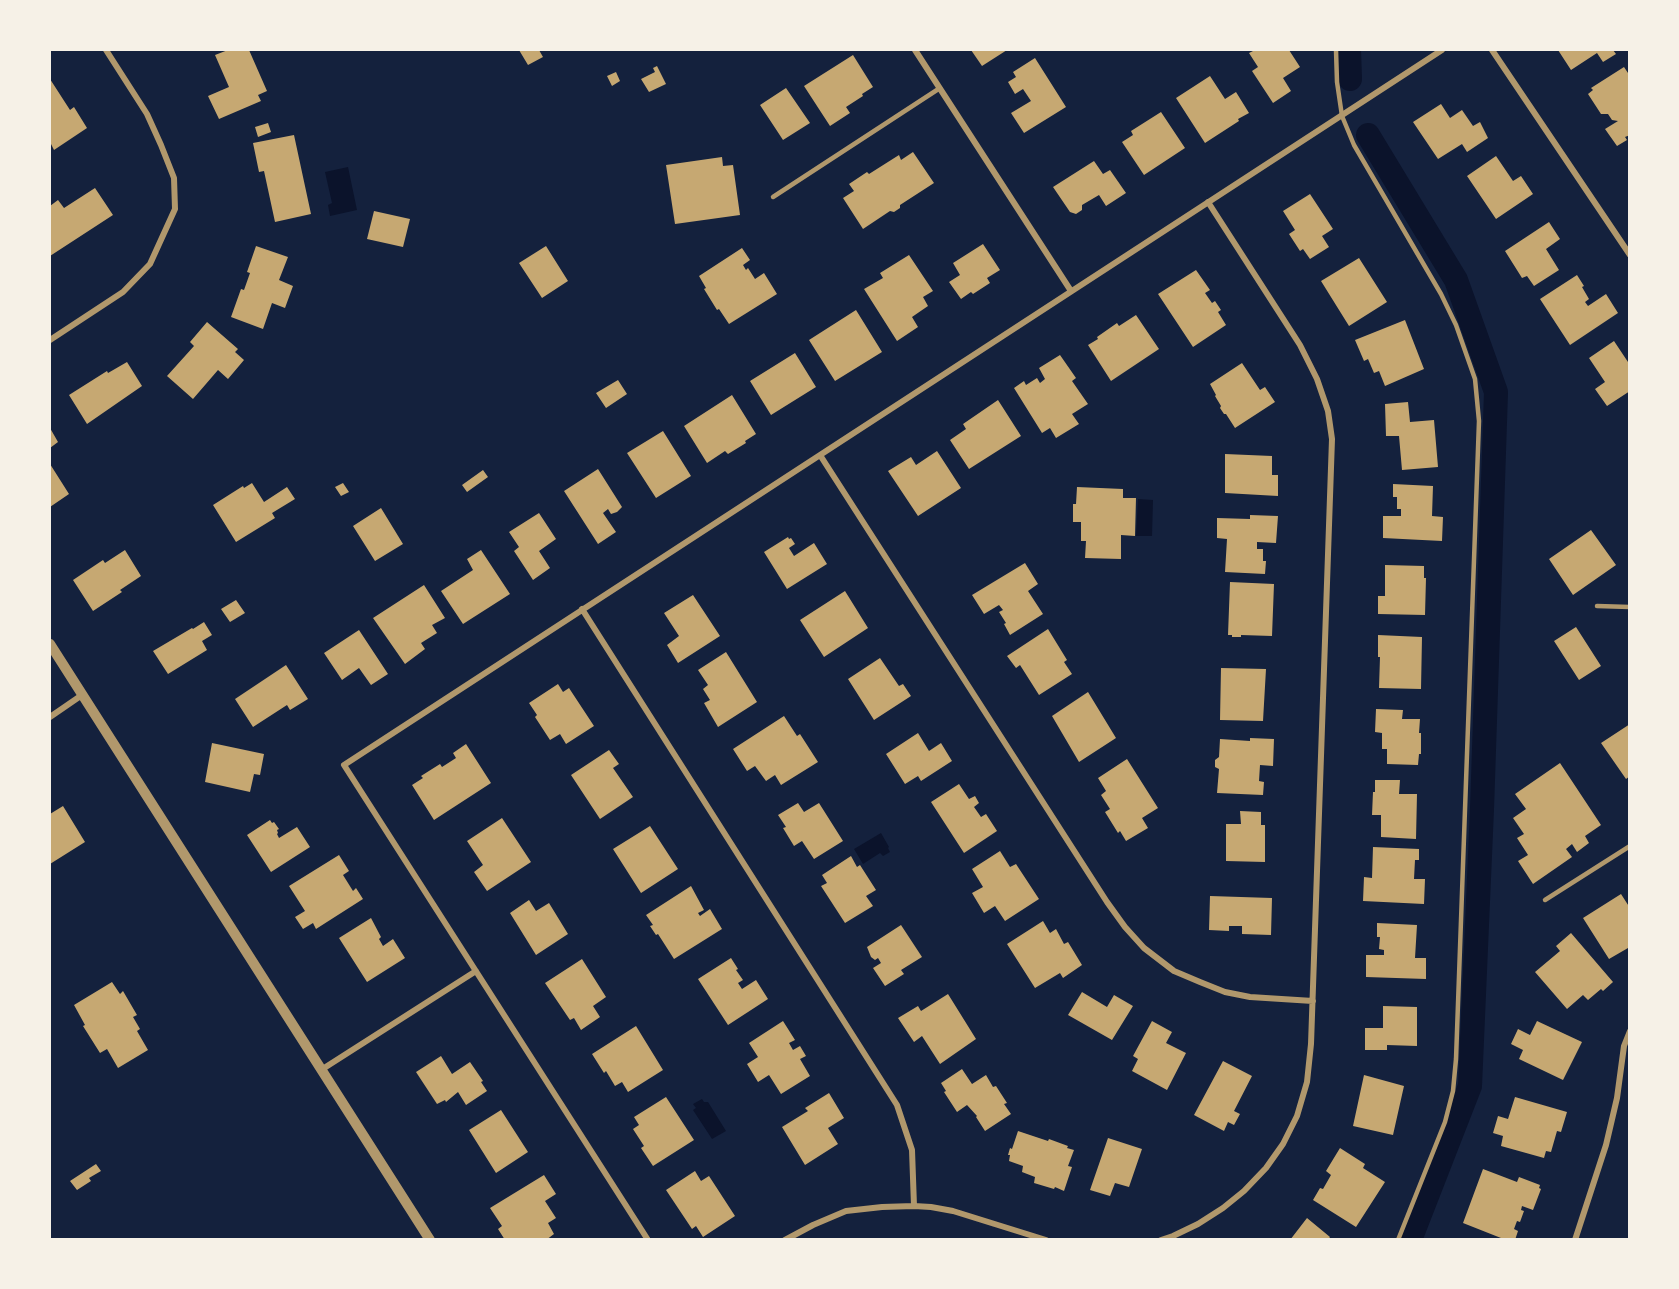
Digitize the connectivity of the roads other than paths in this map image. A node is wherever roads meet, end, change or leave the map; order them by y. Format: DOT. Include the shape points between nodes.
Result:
graph roads {
  1 [pos="105,50"];
  2 [pos="915,50"];
  3 [pos="1336,50"];
  4 [pos="1442,50"];
  5 [pos="1492,50"];
  6 [pos="940,88"];
  7 [pos="1342,116"];
  8 [pos="773,197"];
  9 [pos="1208,202"];
  10 [pos="1629,255"];
  11 [pos="1071,291"];
  12 [pos="50,340"];
  13 [pos="820,455"];
  14 [pos="1597,606"];
  15 [pos="1629,607"];
  16 [pos="582,609"];
  17 [pos="50,644"];
  18 [pos="82,695"];
  19 [pos="50,717"];
  20 [pos="1629,846"];
  21 [pos="1545,900"];
  22 [pos="476,971"];
  23 [pos="1313,1001"];
  24 [pos="1629,1030"];
  25 [pos="321,1070"];
  26 [pos="914,1206"];
  27 [pos="430,1239"];
  28 [pos="648,1239"];
  29 [pos="785,1239"];
  30 [pos="1046,1239"];
  31 [pos="1161,1239"];
  32 [pos="1398,1239"];
  33 [pos="1575,1239"];
  1 -- 12 [label="street" via="147,114 174,178 175,209 150,264 123,292"];
  2 -- 6 [label="street"];
  3 -- 7 [label="lane"];
  4 -- 7 [label="street"];
  5 -- 10 [label="street"];
  6 -- 8 [label="lane"];
  6 -- 11 [label="street"];
  7 -- 9 [label="street"];
  7 -- 32 [label="lane" via="1354,145 1456,325 1475,379 1479,421 1453,1091 1445,1122"];
  9 -- 11 [label="street"];
  9 -- 23 [label="street" via="1300,345 1328,411 1332,439"];
  11 -- 13 [label="street"];
  13 -- 16 [label="street"];
  13 -- 23 [label="street" via="1125,927 1174,971 1225,992"];
  14 -- 15 [label="lane"];
  16 -- 22 [label="street" via="344,765"];
  16 -- 26 [label="street" via="897,1105 912,1150"];
  17 -- 18 [label="street"];
  18 -- 19 [label="street"];
  18 -- 25 [label="street"];
  20 -- 21 [label="lane"];
  22 -- 25 [label="street"];
  22 -- 28 [label="street"];
  23 -- 31 [label="street" via="1307,1082 1283,1144 1266,1168 1223,1208 1198,1224"];
  24 -- 33 [label="street" via="1606,1145"];
  25 -- 27 [label="street"];
  26 -- 29 [label="street" via="846,1211"];
  26 -- 30 [label="street" via="953,1211"];
}
